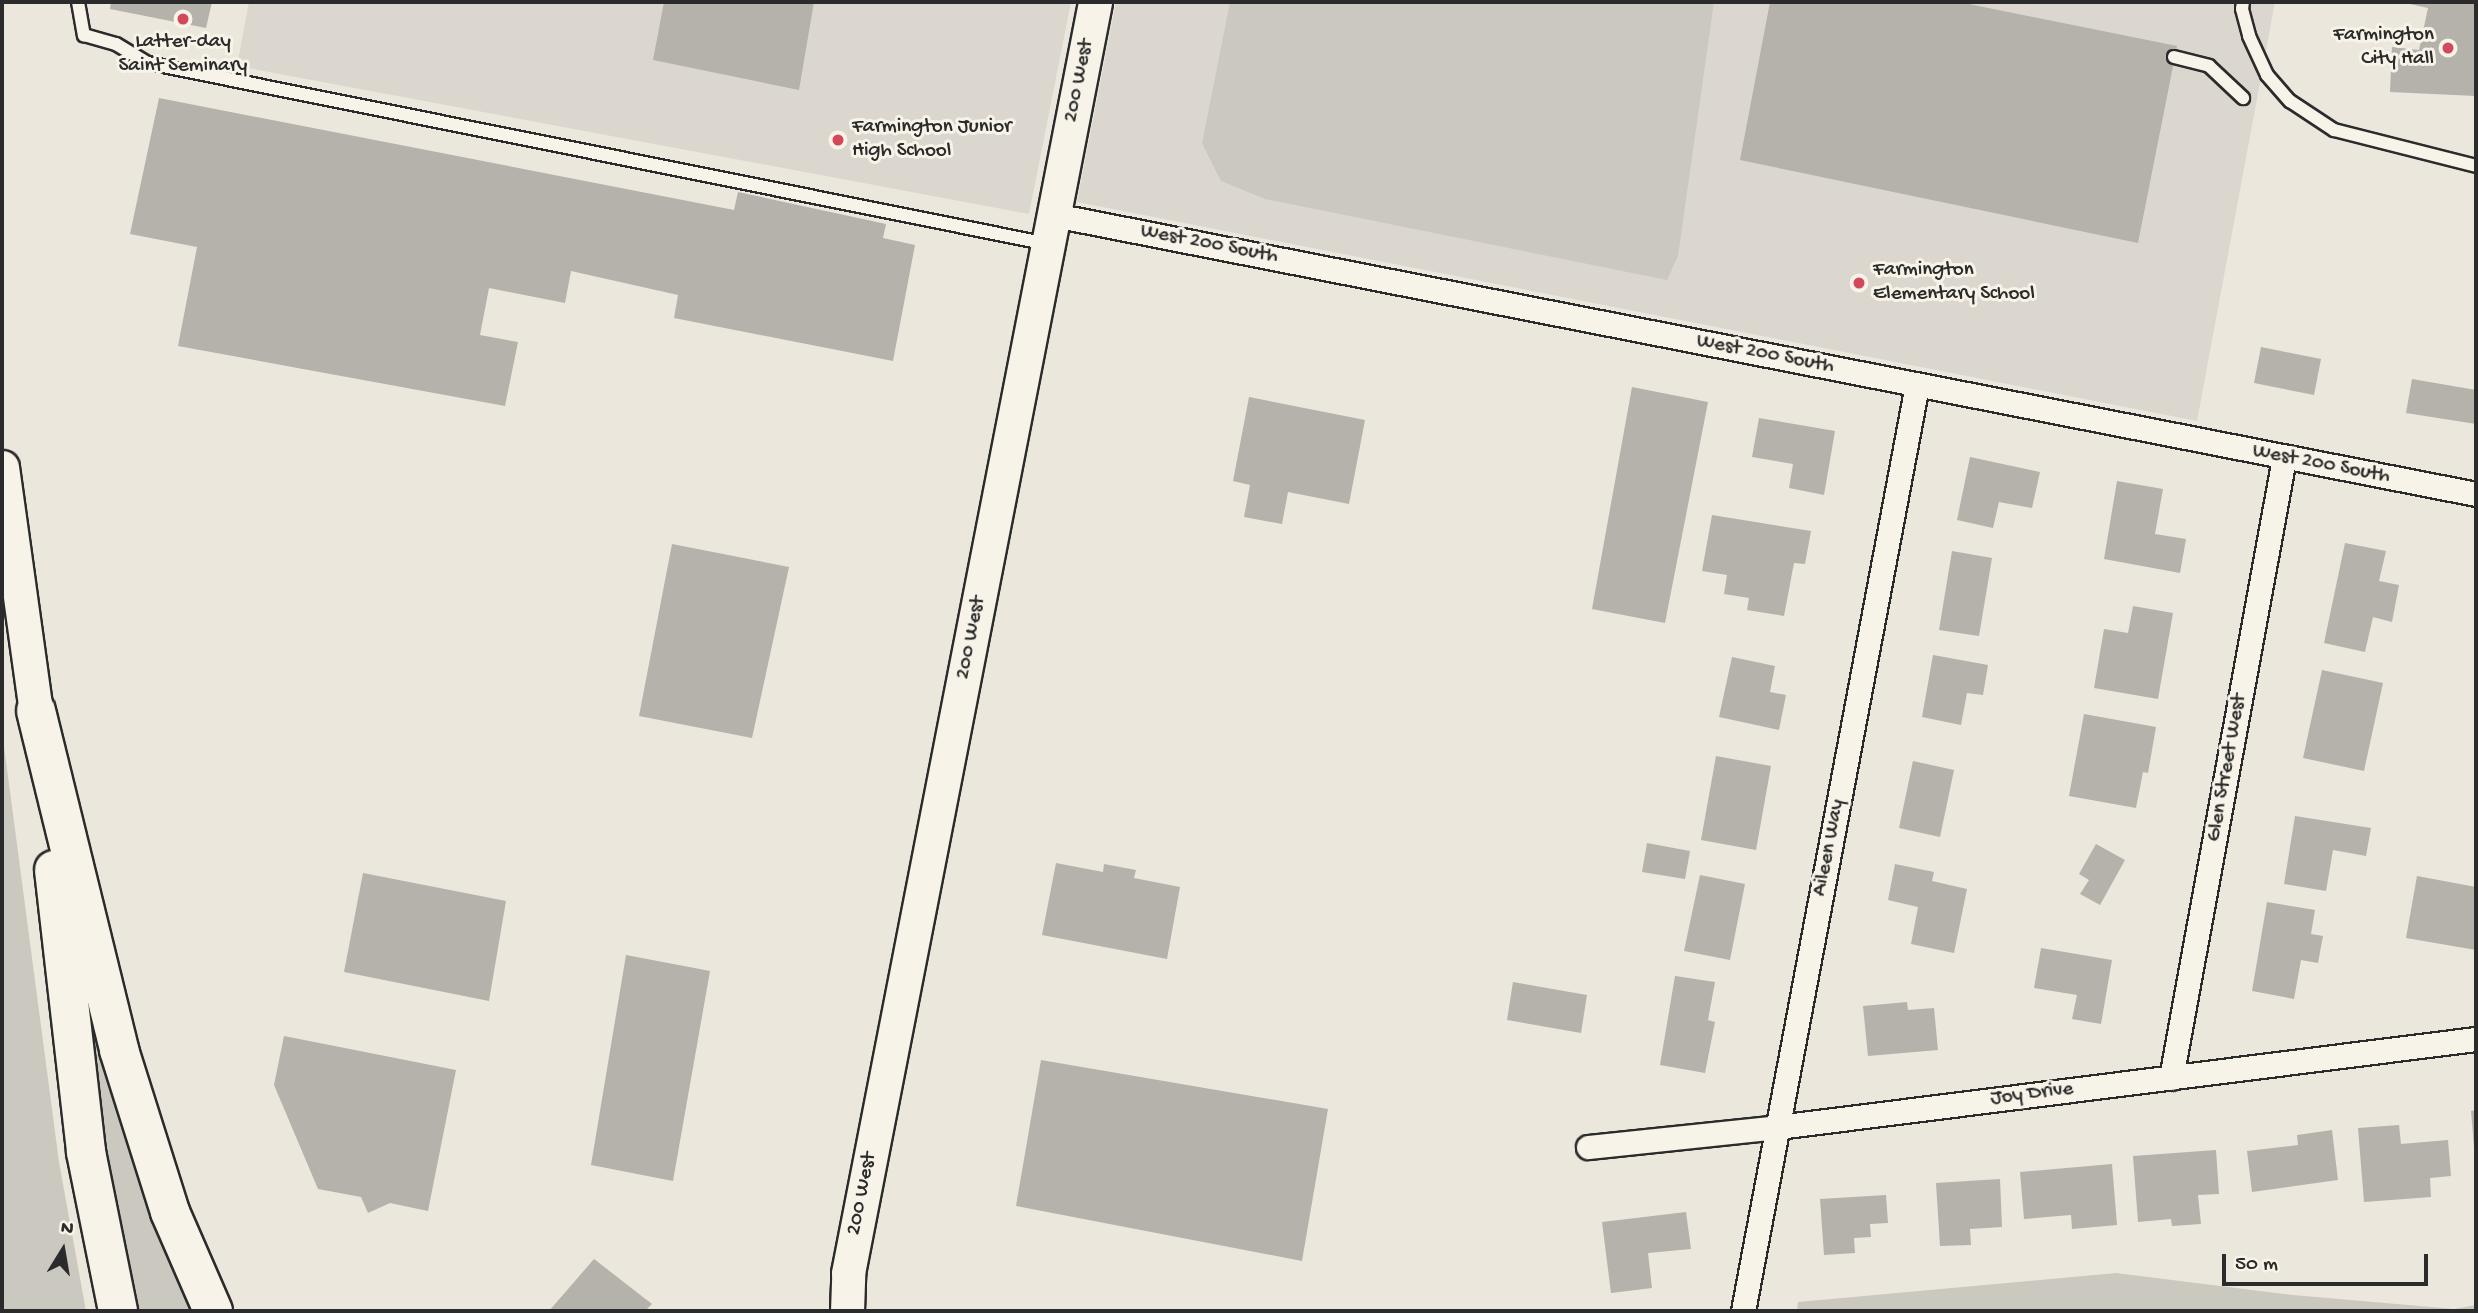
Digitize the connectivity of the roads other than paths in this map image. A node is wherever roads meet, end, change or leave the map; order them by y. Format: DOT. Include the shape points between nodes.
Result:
graph roads {
  1 [pos="78,2"];
  2 [pos="1096,2"];
  3 [pos="2243,2"];
  4 [pos="2174,58"];
  5 [pos="2243,98"];
  6 [pos="2476,166"];
  7 [pos="1051,230"];
  8 [pos="1917,386"];
  9 [pos="2284,458"];
  10 [pos="2,467"];
  11 [pos="2476,494"];
  12 [pos="36,711"];
  13 [pos="2476,1039"];
  14 [pos="2171,1078"];
  15 [pos="1778,1127"];
  16 [pos="1588,1147"];
  17 [pos="848,1273"];
  18 [pos="118,1311"];
  19 [pos="213,1311"];
  20 [pos="830,1311"];
  21 [pos="847,1311"];
  22 [pos="1743,1311"];
  1 -- 7 [label="lane" via="84,35 116,44 148,62"];
  2 -- 7 [label="main road, 200 West"];
  3 -- 6 [label="lane" via="2249,36 2267,75 2290,101 2334,130"];
  4 -- 5 [label="lane" via="2209,66"];
  7 -- 8 [label="street, West 200 South"];
  7 -- 17 [label="main road, 200 West"];
  8 -- 9 [label="street, West 200 South"];
  8 -- 15 [label="street, Aileen Way"];
  9 -- 11 [label="street, West 200 South"];
  9 -- 14 [label="street, Glen Street West"];
  10 -- 12 [label="main road"];
  12 -- 18 [label="highway" via="86,1152"];
  12 -- 19 [label="highway" via="119,1050 170,1212"];
  13 -- 14 [label="street, Joy Drive"];
  14 -- 15 [label="street, Joy Drive"];
  15 -- 16 [label="street, Joy Drive"];
  15 -- 22 [label="street, Aileen Way"];
  17 -- 20 [label="main road"];
  17 -- 21 [label="main road"];
}
